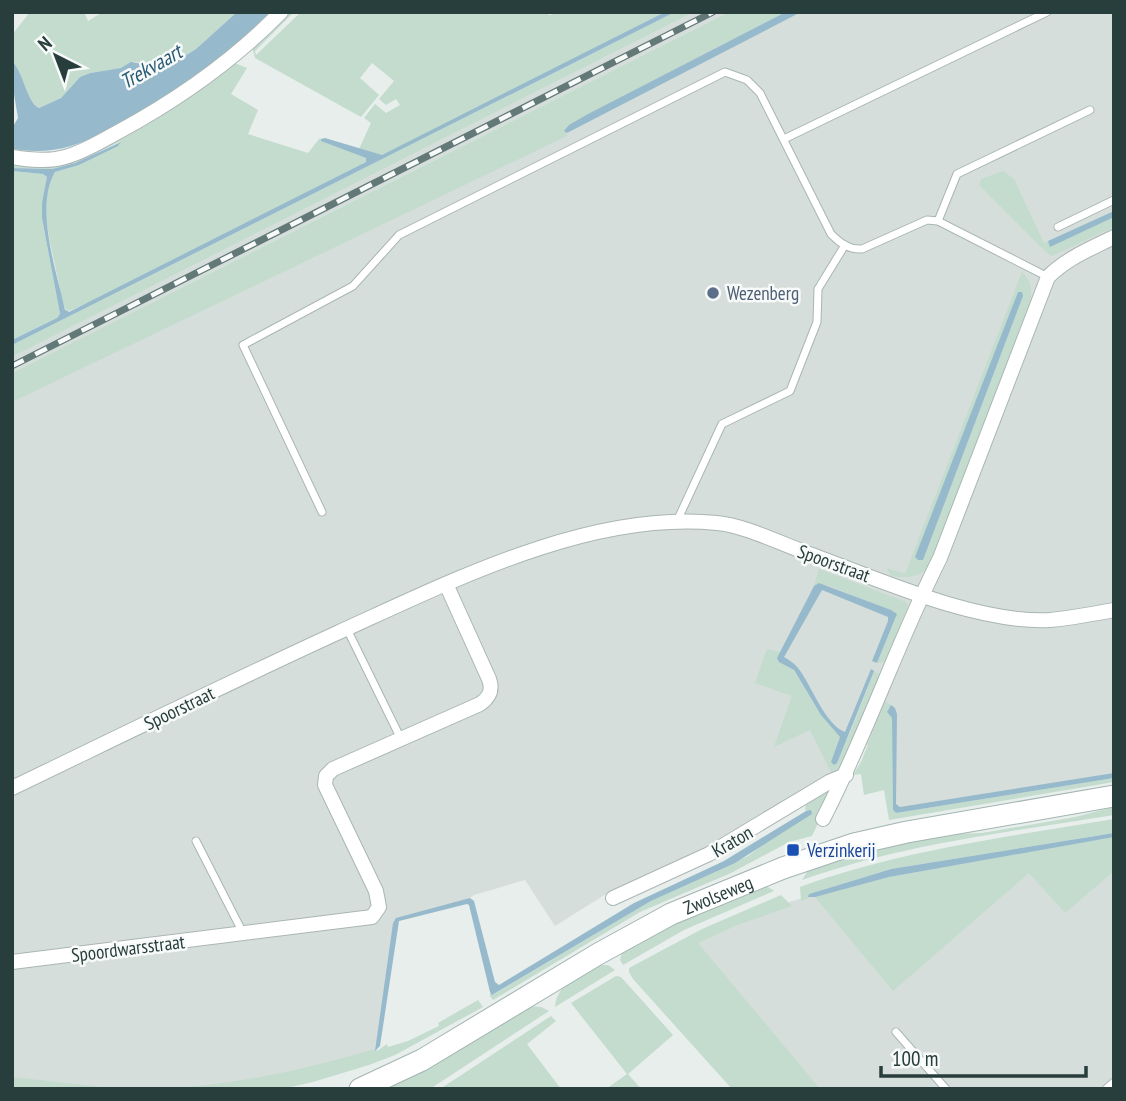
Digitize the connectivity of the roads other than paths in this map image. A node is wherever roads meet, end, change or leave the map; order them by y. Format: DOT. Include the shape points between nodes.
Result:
graph roads {
  1 [pos="281,12"];
  2 [pos="1046,12"];
  3 [pos="1090,110"];
  4 [pos="784,139"];
  5 [pos="12,158"];
  6 [pos="1114,200"];
  7 [pos="939,221"];
  8 [pos="1058,227"];
  9 [pos="1114,237"];
  10 [pos="845,245"];
  11 [pos="1048,277"];
  12 [pos="322,512"];
  13 [pos="677,521"];
  14 [pos="446,584"];
  15 [pos="921,596"];
  16 [pos="1114,610"];
  17 [pos="347,629"];
  18 [pos="401,739"];
  19 [pos="846,775"];
  20 [pos="12,789"];
  21 [pos="1114,796"];
  22 [pos="824,819"];
  23 [pos="196,841"];
  24 [pos="613,898"];
  25 [pos="243,933"];
  26 [pos="12,962"];
  27 [pos="896,1032"];
  28 [pos="1114,1082"];
  29 [pos="360,1089"];
  30 [pos="946,1089"];
  31 [pos="1107,1089"];
  1 -- 5 [label="street" via="208,77 127,127 64,157"];
  2 -- 4 [label="lane"];
  3 -- 7 [label="lane" via="957,174"];
  4 -- 10 [label="lane" via="831,234"];
  4 -- 12 [label="lane" via="760,93 747,80 725,72 399,235 353,286 243,345"];
  6 -- 8 [label="lane"];
  7 -- 10 [label="lane" via="928,220 862,249"];
  7 -- 11 [label="lane"];
  9 -- 11 [label="street" via="1061,264"];
  10 -- 13 [label="lane" via="818,289 817,322 790,391 722,424"];
  11 -- 15 [label="street" via="940,558"];
  13 -- 14 [label="street, Spoorstraat" via="588,534"];
  13 -- 15 [label="street, Spoorstraat" via="721,523"];
  14 -- 17 [label="street, Spoorstraat"];
  14 -- 18 [label="street, Spoordwarsstraat" via="491,691 481,704"];
  15 -- 16 [label="street, Spoorstraat" via="995,615 1047,620"];
  15 -- 19 [label="street"];
  17 -- 18 [label="lane"];
  17 -- 20 [label="street, Spoorstraat"];
  18 -- 25 [label="street, Spoordwarsstraat" via="326,776 325,785 376,891 379,907 372,917"];
  19 -- 22 [label="street"];
  19 -- 24 [label="street, Kraton" via="709,854"];
  21 -- 29 [label="main road, Zwolseweg" via="907,832 854,844 771,873 642,930 422,1060"];
  23 -- 25 [label="lane"];
  25 -- 26 [label="street, Spoordwarsstraat"];
  27 -- 30 [label="lane"];
  28 -- 31 [label="lane"];
}
